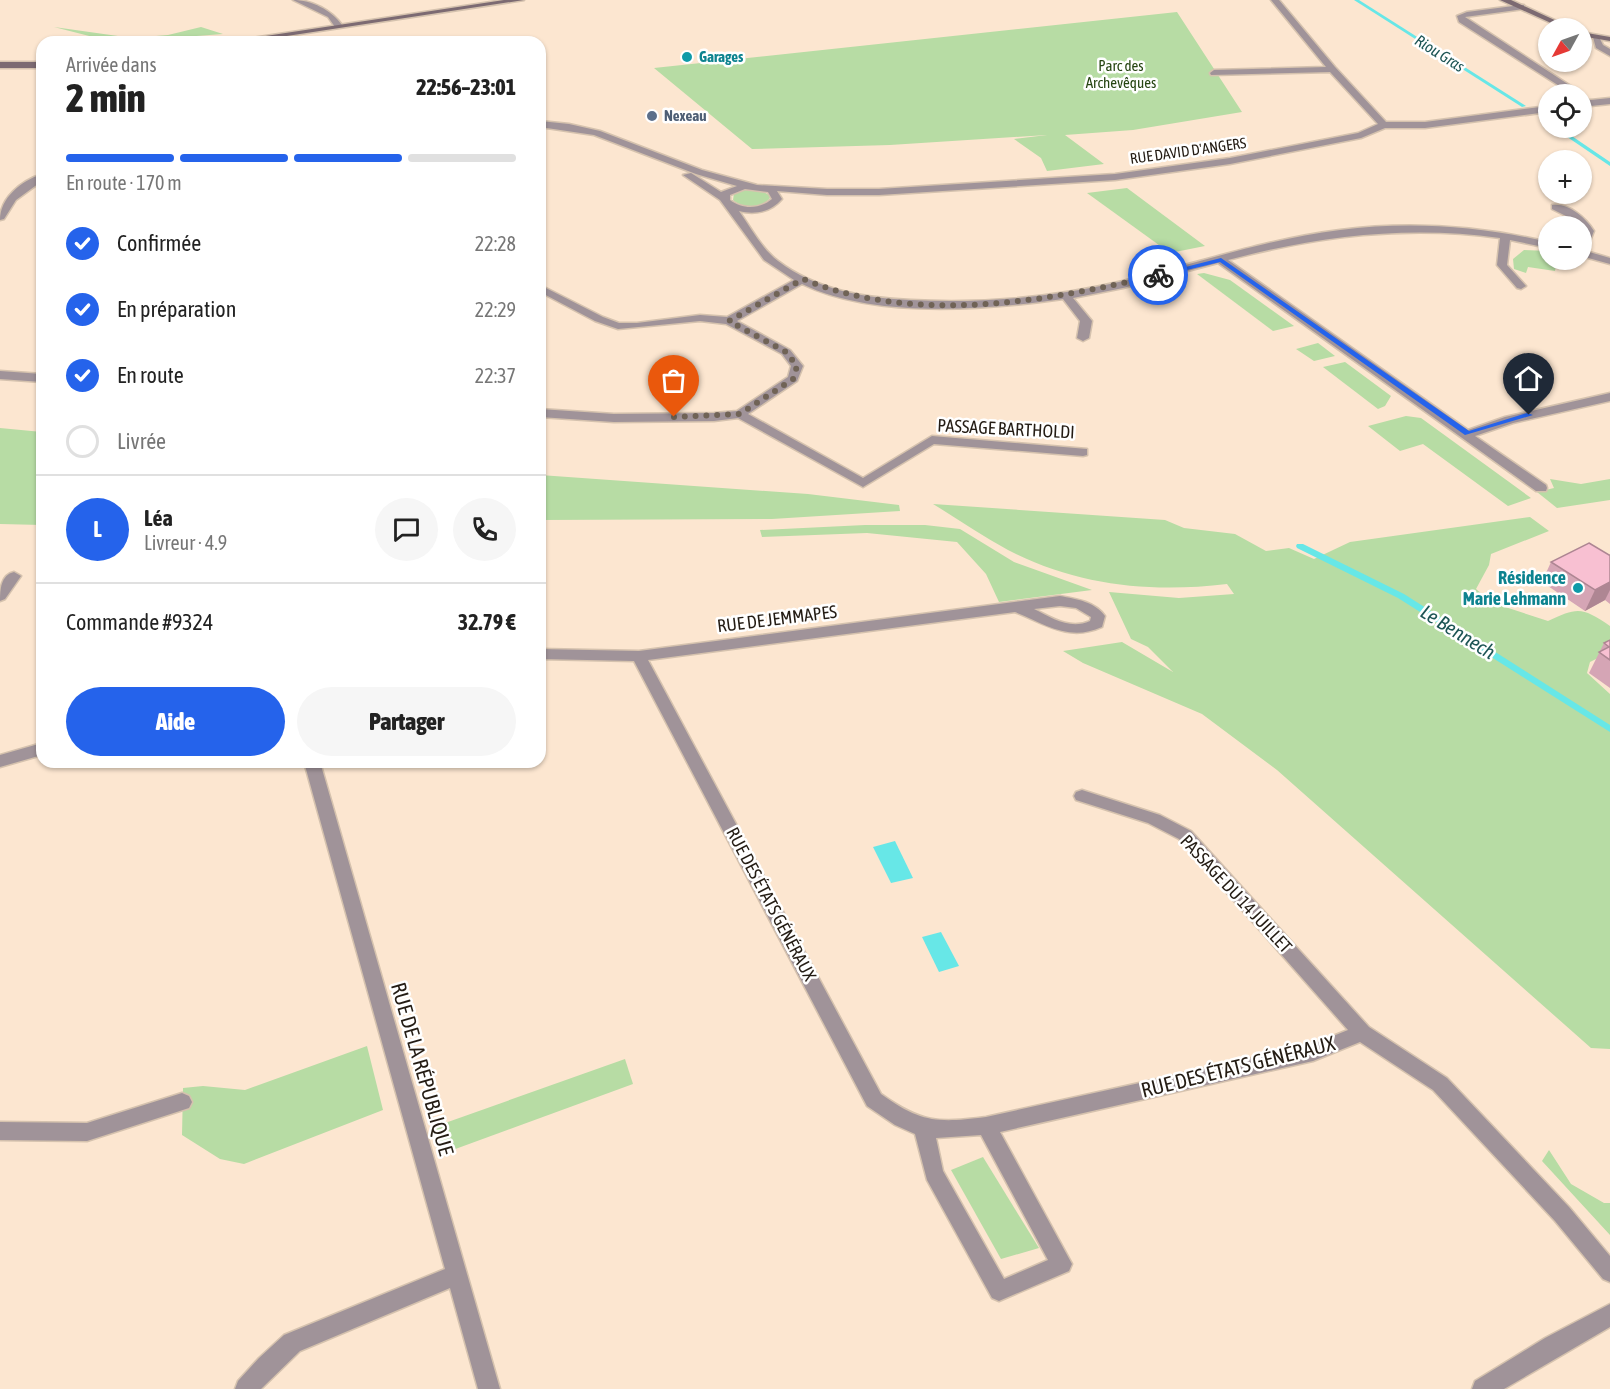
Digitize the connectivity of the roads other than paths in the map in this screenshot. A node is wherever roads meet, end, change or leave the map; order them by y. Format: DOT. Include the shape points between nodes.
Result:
graph roads {
  1 [pos="297,0"];
  2 [pos="520,0"];
  3 [pos="1275,0"];
  4 [pos="1504,0"];
  5 [pos="1519,4"];
  6 [pos="1548,18"];
  7 [pos="338,25"];
  8 [pos="273,36"];
  9 [pos="1592,38"];
  10 [pos="1596,39"];
  11 [pos="1610,39"];
  12 [pos="1610,53"];
  13 [pos="0,65"];
  14 [pos="36,65"];
  15 [pos="1332,69"];
  16 [pos="1214,74"];
  17 [pos="1561,84"];
  18 [pos="1610,101"];
  19 [pos="1592,103"];
  20 [pos="1538,110"];
  21 [pos="546,124"];
  22 [pos="1384,125"];
  23 [pos="660,157"];
  24 [pos="36,180"];
  25 [pos="759,186"];
  26 [pos="827,192"];
  27 [pos="727,202"];
  28 [pos="770,206"];
  29 [pos="1556,207"];
  30 [pos="1574,216"];
  31 [pos="0,217"];
  32 [pos="753,235"];
  33 [pos="1506,237"];
  34 [pos="1538,242"];
  35 [pos="1592,255"];
  36 [pos="1221,260"];
  37 [pos="1610,261"];
  38 [pos="803,279"];
  39 [pos="1521,286"];
  40 [pos="546,291"];
  41 [pos="1066,296"];
  42 [pos="729,321"];
  43 [pos="1083,338"];
  44 [pos="0,375"];
  45 [pos="36,378"];
  46 [pos="1610,397"];
  47 [pos="546,413"];
  48 [pos="740,414"];
  49 [pos="1468,434"];
  50 [pos="1083,452"];
  51 [pos="1541,488"];
  52 [pos="14,576"];
  53 [pos="0,596"];
  54 [pos="1019,608"];
  55 [pos="546,654"];
  56 [pos="639,657"];
  57 [pos="36,751"];
  58 [pos="0,761"];
  59 [pos="314,768"];
  60 [pos="1082,796"];
  61 [pos="1362,1033"];
  62 [pos="182,1102"];
  63 [pos="986,1126"];
  64 [pos="924,1129"];
  65 [pos="0,1131"];
  66 [pos="1610,1272"];
  67 [pos="455,1275"];
  68 [pos="1610,1315"];
  69 [pos="246,1389"];
  70 [pos="489,1389"];
  71 [pos="1483,1389"];
  1 -- 7 [label="street" via="331,15"];
  2 -- 7 [label="street"];
  3 -- 15 [label="street"];
  4 -- 5 [label="street"];
  5 -- 6 [label="street"];
  5 -- 17 [label="street" via="1461,16"];
  7 -- 8 [label="street"];
  9 -- 10 [label="street"];
  10 -- 11 [label="street"];
  10 -- 12 [label="street"];
  13 -- 14 [label="street"];
  15 -- 16 [label="street"];
  15 -- 22 [label="street"];
  18 -- 19 [label="street"];
  20 -- 22 [label="street, RUE DAVID D'ANGERS" via="1425,125"];
  21 -- 23 [label="street, RUE DAVID D'ANGERS" via="608,135"];
  22 -- 26 [label="street, RUE DAVID D'ANGERS" via="1361,135 1230,162 1115,177"];
  23 -- 25 [label="street, RUE DAVID D'ANGERS" via="704,174"];
  23 -- 27 [label="street, RUE DAVID D'ANGERS"];
  24 -- 31 [label="street" via="18,191"];
  25 -- 26 [label="street, RUE DAVID D'ANGERS"];
  25 -- 27 [label="street" via="729,190"];
  25 -- 28 [label="street" via="776,195"];
  26 -- 28 [label="street, RUE DAVID D'ANGERS"];
  27 -- 28 [label="street, RUE DAVID D'ANGERS" via="747,210"];
  27 -- 32 [label="street"];
  28 -- 32 [label="street" via="754,222"];
  29 -- 30 [label="street"];
  32 -- 38 [label="street" via="773,262"];
  33 -- 34 [label="street"];
  33 -- 36 [label="street" via="1375,231 1310,238"];
  33 -- 39 [label="street" via="1502,265"];
  35 -- 37 [label="street"];
  36 -- 41 [label="street"];
  36 -- 49 [label="street"];
  38 -- 41 [label="street" via="850,295 916,304"];
  38 -- 42 [label="street"];
  40 -- 42 [label="street" via="618,326 700,318"];
  41 -- 43 [label="street" via="1086,321"];
  42 -- 48 [label="street" via="786,352 797,366 793,379"];
  44 -- 45 [label="street"];
  46 -- 49 [label="street" via="1509,420"];
  47 -- 48 [label="street" via="614,418"];
  48 -- 50 [label="street, PASSAGE BARTHOLDI" via="863,483 932,440"];
  49 -- 51 [label="street"];
  52 -- 53 [label="street"];
  54 -- 56 [label="street, RUE DE JEMMAPES"];
  55 -- 56 [label="street, RUE DE JEMMAPES"];
  56 -- 64 [label="street, RUE DES ÉTATS GÉNÉRAUX" via="874,1100 901,1120"];
  57 -- 58 [label="street"];
  59 -- 67 [label="street, RUE DE LA RÉPUBLIQUE"];
  60 -- 61 [label="street, PASSAGE DU 14 JUILLET" via="1154,819 1185,834"];
  61 -- 63 [label="street, RUE DES ÉTATS GÉNÉRAUX" via="1313,1053"];
  61 -- 66 [label="street" via="1440,1084 1562,1214"];
  62 -- 65 [label="street" via="87,1132"];
  63 -- 64 [label="street, RUE DES ÉTATS GÉNÉRAUX" via="949,1131"];
  63 -- 64 [label="street" via="1062,1264 999,1291 934,1173"];
  67 -- 69 [label="street" via="292,1343"];
  67 -- 70 [label="street, RUE DE LA RÉPUBLIQUE"];
  68 -- 71 [label="street"];
}
